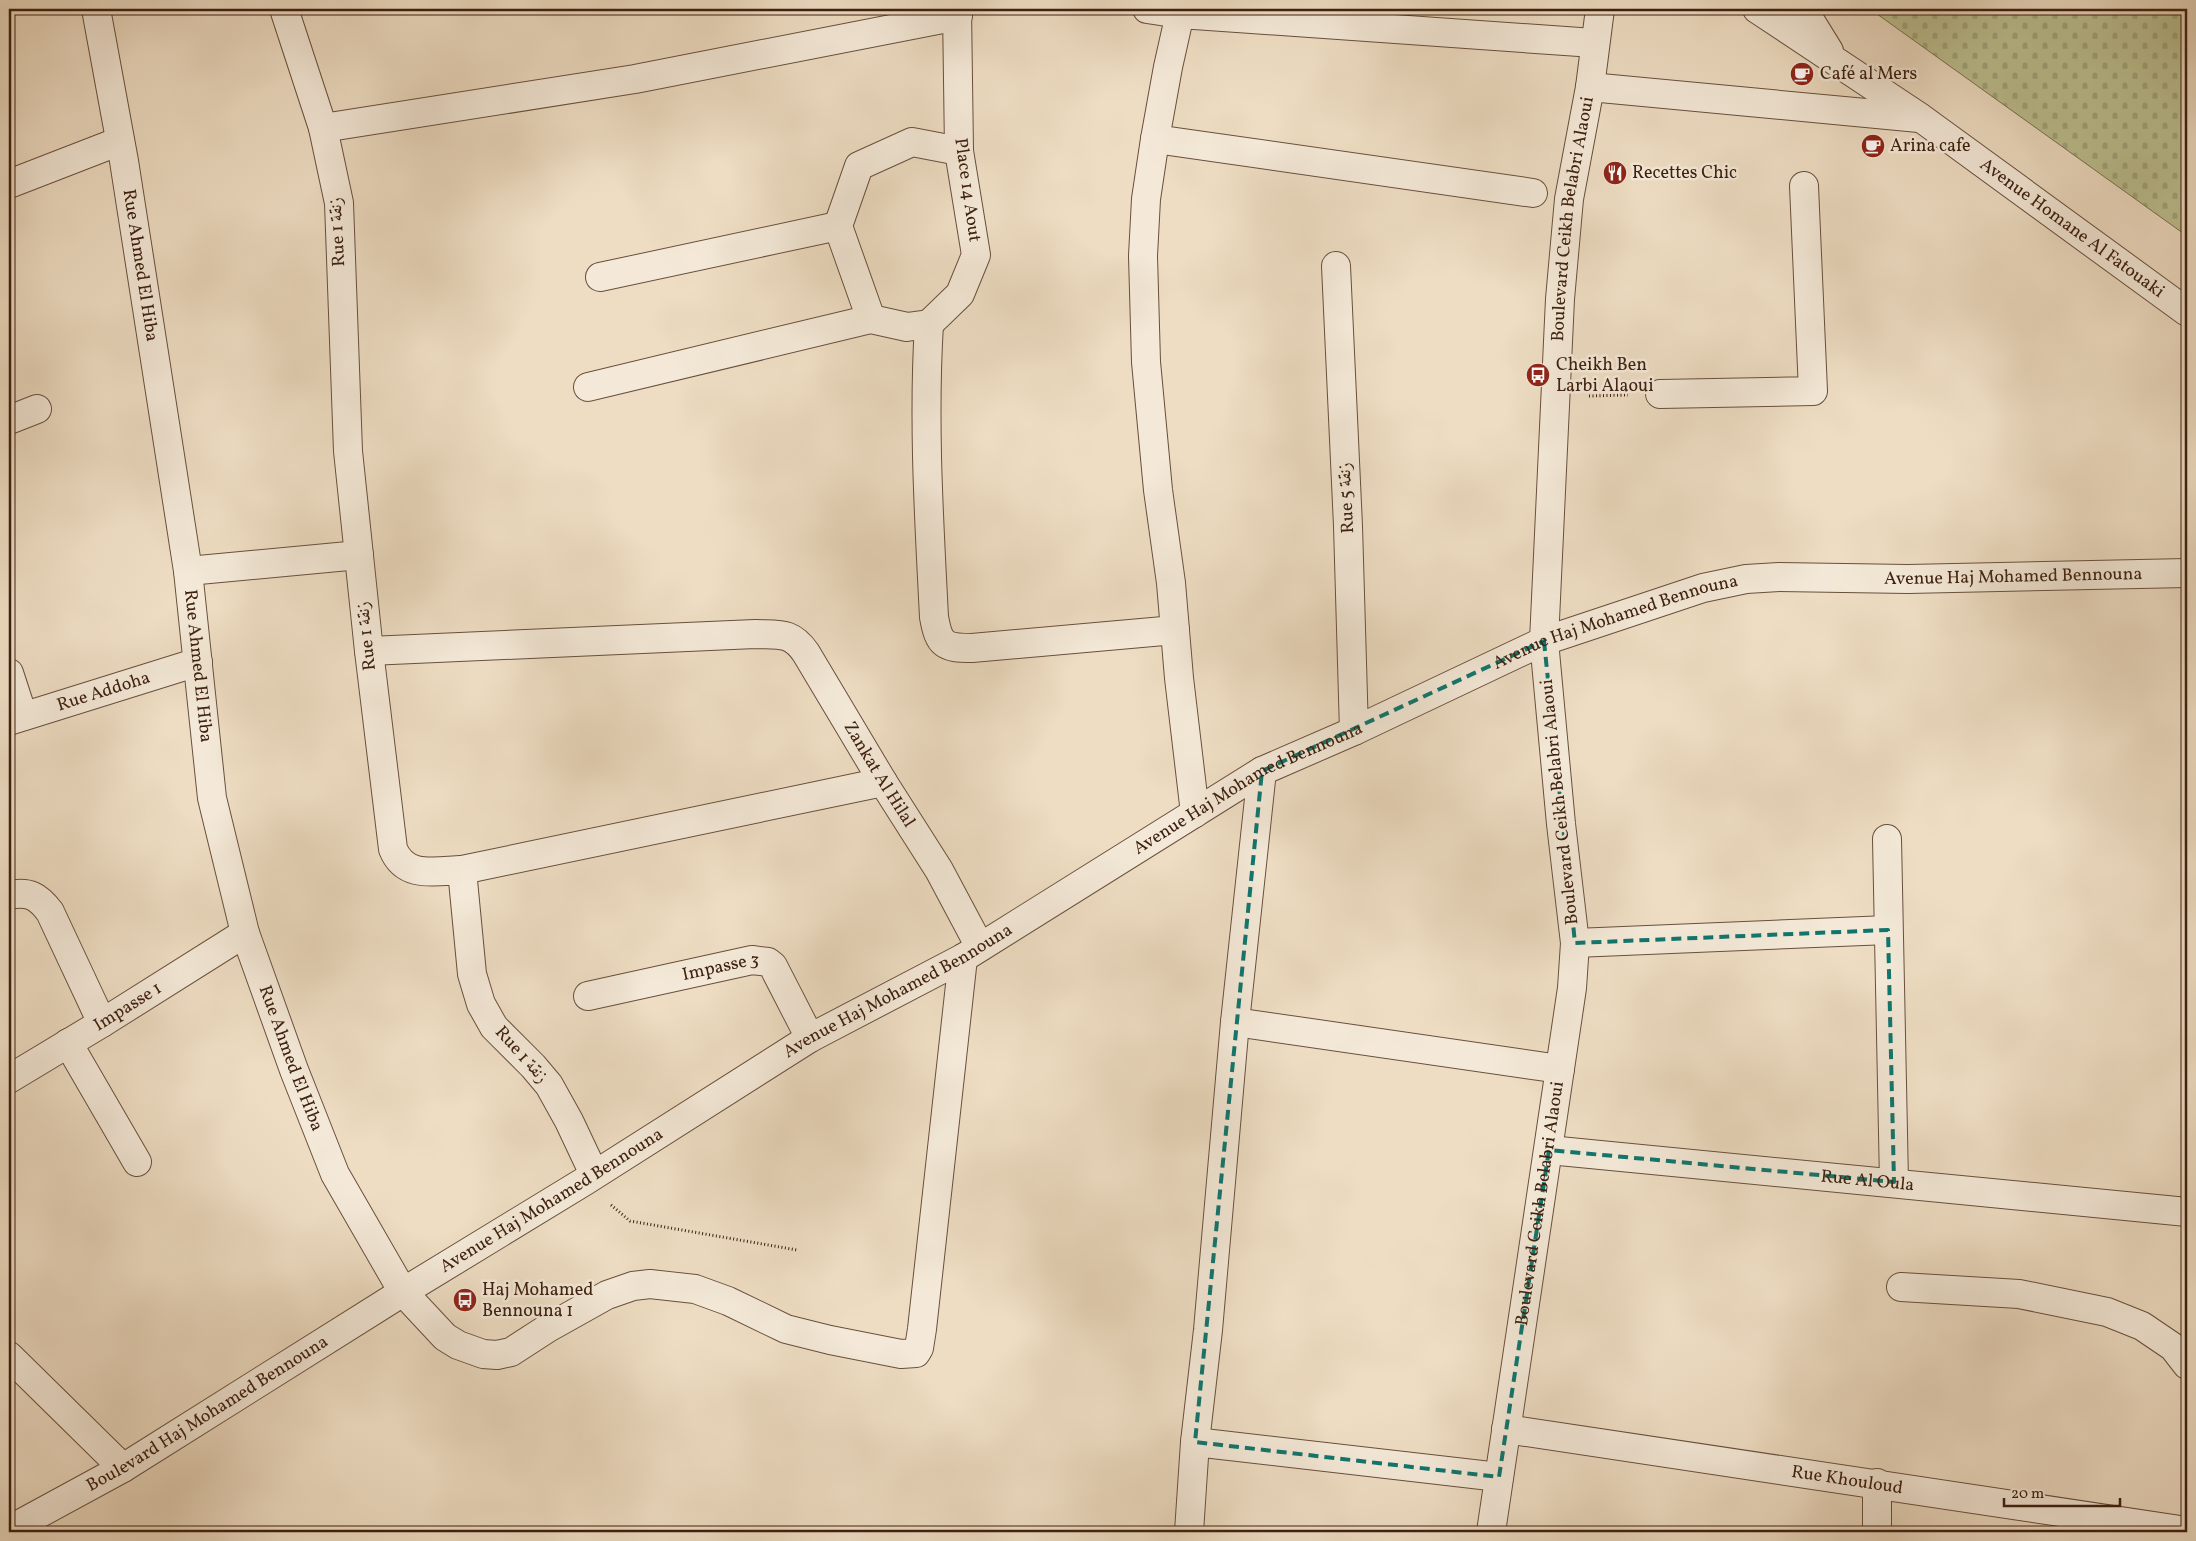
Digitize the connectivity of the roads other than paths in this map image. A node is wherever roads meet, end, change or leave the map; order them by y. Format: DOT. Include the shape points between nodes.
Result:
graph roads {
  1 [pos="96,9"];
  2 [pos="284,9"];
  3 [pos="1146,9"];
  4 [pos="1600,9"];
  5 [pos="1756,9"];
  6 [pos="1803,9"];
  7 [pos="1181,11"];
  8 [pos="958,12"];
  9 [pos="1594,43"];
  10 [pos="1834,59"];
  11 [pos="1590,87"];
  12 [pos="1921,118"];
  13 [pos="324,128"];
  14 [pos="1155,138"];
  15 [pos="120,140"];
  16 [pos="959,151"];
  17 [pos="9,184"];
  18 [pos="1804,186"];
  19 [pos="1534,193"];
  20 [pos="838,226"];
  21 [pos="1336,266"];
  22 [pos="600,276"];
  23 [pos="2187,312"];
  24 [pos="871,319"];
  25 [pos="929,324"];
  26 [pos="588,387"];
  27 [pos="1660,394"];
  28 [pos="37,409"];
  29 [pos="9,420"];
  30 [pos="359,555"];
  31 [pos="188,571"];
  32 [pos="2187,573"];
  33 [pos="1175,630"];
  34 [pos="1544,641"];
  35 [pos="369,651"];
  36 [pos="198,662"];
  37 [pos="9,673"];
  38 [pos="16,719"];
  39 [pos="1354,731"];
  40 [pos="1262,771"];
  41 [pos="882,782"];
  42 [pos="1195,813"];
  43 [pos="1887,839"];
  44 [pos="462,870"];
  45 [pos="9,895"];
  46 [pos="1888,930"];
  47 [pos="246,933"];
  48 [pos="1575,943"];
  49 [pos="971,953"];
  50 [pos="588,996"];
  51 [pos="1235,1022"];
  52 [pos="102,1023"];
  53 [pos="810,1038"];
  54 [pos="68,1043"];
  55 [pos="1560,1069"];
  56 [pos="9,1079"];
  57 [pos="1549,1150"];
  58 [pos="137,1162"];
  59 [pos="589,1178"];
  60 [pos="1894,1182"];
  61 [pos="2187,1212"];
  62 [pos="1901,1287"];
  63 [pos="403,1292"];
  64 [pos="9,1356"];
  65 [pos="2187,1365"];
  66 [pos="1506,1429"];
  67 [pos="1195,1442"];
  68 [pos="123,1468"];
  69 [pos="1499,1477"];
  70 [pos="1877,1483"];
  71 [pos="9,1530"];
  72 [pos="2187,1531"];
  73 [pos="1190,1532"];
  74 [pos="1491,1532"];
  75 [pos="1877,1532"];
  1 -- 15 [label="street, Rue Ahmed El Hiba"];
  2 -- 13 [label="street, Rue 1 زنقة"];
  3 -- 7 [label="street"];
  4 -- 9 [label="street, Boulevard Ceikh Belabri Alaoui"];
  5 -- 10 [label="street, Avenue Homane Al Fatouaki"];
  6 -- 10 [label="street, Avenue Homane Al Fatouaki"];
  7 -- 9 [label="street"];
  7 -- 14 [label="street"];
  8 -- 13 [label="street" via="635,79"];
  8 -- 16 [label="street, Place 14 Aout"];
  9 -- 11 [label="street, Boulevard Ceikh Belabri Alaoui"];
  10 -- 12 [label="street, Avenue Homane Al Fatouaki"];
  11 -- 12 [label="street"];
  11 -- 34 [label="street, Boulevard Ceikh Belabri Alaoui" via="1569,199 1560,299"];
  12 -- 23 [label="street, Avenue Homane Al Fatouaki"];
  13 -- 30 [label="street, Rue 1 زنقة" via="339,203 348,451"];
  14 -- 19 [label="street"];
  14 -- 33 [label="street" via="1146,199 1143,256 1146,362"];
  15 -- 17 [label="street"];
  15 -- 31 [label="street, Rue Ahmed El Hiba"];
  16 -- 20 [label="street" via="912,142 860,166"];
  16 -- 25 [label="street, Place 14 Aout" via="976,255 960,294"];
  18 -- 27 [label="street" via="1813,391"];
  20 -- 22 [label="street"];
  20 -- 24 [label="street"];
  21 -- 39 [label="street, Rue 5 زنقة"];
  24 -- 25 [label="street" via="907,327"];
  24 -- 26 [label="street"];
  25 -- 33 [label="street" via="926,375 928,484 934,617 937,635 943,644 972,648"];
  28 -- 29 [label="street"];
  30 -- 31 [label="street"];
  30 -- 35 [label="street, Rue 1 زنقة"];
  31 -- 36 [label="street, Rue Ahmed El Hiba"];
  32 -- 34 [label="street, Avenue Haj Mohamed Bennouna" via="1746,579 1703,588"];
  33 -- 42 [label="street"];
  34 -- 39 [label="street, Avenue Haj Mohamed Bennouna"];
  34 -- 48 [label="street, Boulevard Ceikh Belabri Alaoui"];
  35 -- 41 [label="street, Zankat Al Hilal" via="755,634 784,636 796,640 801,646"];
  35 -- 44 [label="street, Rue 1 زنقة" via="396,857 404,866 420,871"];
  36 -- 38 [label="street, Rue Addoha"];
  36 -- 47 [label="street, Rue Ahmed El Hiba" via="212,798"];
  37 -- 38 [label="street"];
  39 -- 40 [label="street, Avenue Haj Mohamed Bennouna"];
  40 -- 42 [label="street, Avenue Haj Mohamed Bennouna"];
  40 -- 51 [label="street"];
  41 -- 44 [label="street"];
  41 -- 49 [label="street, Zankat Al Hilal" via="939,870"];
  42 -- 49 [label="street, Avenue Haj Mohamed Bennouna"];
  43 -- 46 [label="street"];
  44 -- 59 [label="street, Rue 1 زنقة" via="472,974 481,1004 494,1027 549,1085 569,1121"];
  45 -- 52 [label="street" via="24,892 37,898 50,912"];
  46 -- 48 [label="street"];
  46 -- 60 [label="street"];
  47 -- 52 [label="street, Impasse 1"];
  47 -- 63 [label="street, Rue Ahmed El Hiba" via="335,1174"];
  48 -- 55 [label="street, Boulevard Ceikh Belabri Alaoui"];
  49 -- 53 [label="street, Avenue Haj Mohamed Bennouna"];
  49 -- 63 [label="street, Rue Ahmed El Hiba" via="922,1329 916,1353 901,1354 830,1340 786,1328 695,1289 650,1284 607,1295 511,1352 483,1354 458,1345 445,1336"];
  50 -- 53 [label="street, Impasse 3" via="761,960 773,966"];
  51 -- 55 [label="street"];
  51 -- 67 [label="street"];
  52 -- 54 [label="street, Impasse 1"];
  53 -- 59 [label="street, Avenue Haj Mohamed Bennouna"];
  54 -- 56 [label="street, Impasse 1"];
  54 -- 58 [label="street"];
  55 -- 57 [label="street, Boulevard Ceikh Belabri Alaoui"];
  57 -- 60 [label="street, Rue Al Oula"];
  57 -- 66 [label="street, Boulevard Ceikh Belabri Alaoui"];
  59 -- 63 [label="street, Avenue Haj Mohamed Bennouna"];
  60 -- 61 [label="street, Rue Al Oula"];
  62 -- 65 [label="street" via="2019,1294 2107,1312 2142,1326 2172,1347"];
  63 -- 68 [label="street, Boulevard Haj Mohamed Bennouna"];
  64 -- 68 [label="street"];
  66 -- 69 [label="street, Boulevard Ceikh Belabri Alaoui"];
  66 -- 70 [label="street, Rue Khouloud"];
  67 -- 69 [label="street"];
  67 -- 73 [label="street"];
  68 -- 71 [label="street, Boulevard Haj Mohamed Bennouna"];
  69 -- 74 [label="street, Boulevard Ceikh Belabri Alaoui"];
  70 -- 72 [label="street, Rue Khouloud"];
  70 -- 75 [label="street"];
}
